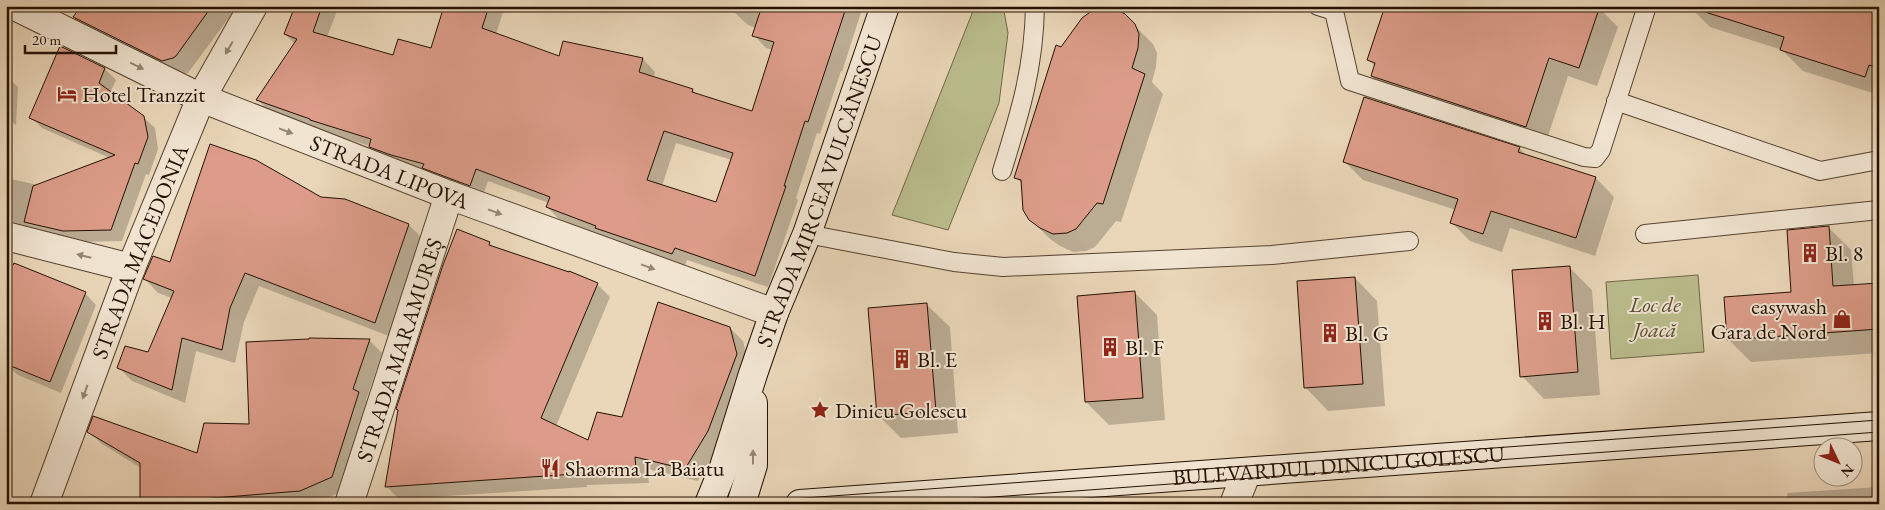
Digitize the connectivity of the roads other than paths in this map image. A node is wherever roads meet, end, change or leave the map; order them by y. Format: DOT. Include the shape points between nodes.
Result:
graph roads {
  1 [pos="15,6"];
  2 [pos="253,6"];
  3 [pos="885,6"];
  4 [pos="1035,6"];
  5 [pos="1318,6"];
  6 [pos="1648,6"];
  7 [pos="201,98"];
  8 [pos="1616,101"];
  9 [pos="1879,160"];
  10 [pos="1002,171"];
  11 [pos="449,195"];
  12 [pos="1879,210"];
  13 [pos="807,234"];
  14 [pos="1645,234"];
  15 [pos="6,236"];
  16 [pos="1409,241"];
  17 [pos="131,268"];
  18 [pos="774,313"];
  19 [pos="753,374"];
  20 [pos="1879,426"];
  21 [pos="1247,472"];
  22 [pos="44,504"];
  23 [pos="349,504"];
  24 [pos="709,504"];
  25 [pos="741,504"];
  26 [pos="800,504"];
  27 [pos="1234,504"];
  1 -- 7 [label="street, STRADA LIPOVA, one-way"];
  2 -- 7 [label="street, STRADA MACEDONIA, one-way"];
  3 -- 13 [label="street, STRADA MIRCEA VULCĂNESCU"];
  4 -- 10 [label="lane" via="1028,78"];
  5 -- 8 [label="lane" via="1334,11 1350,81 1584,157 1595,158 1601,150"];
  6 -- 8 [label="lane"];
  7 -- 11 [label="street, STRADA LIPOVA, one-way"];
  7 -- 17 [label="street, STRADA MACEDONIA"];
  8 -- 9 [label="lane" via="1820,171"];
  11 -- 18 [label="street, STRADA LIPOVA, one-way"];
  11 -- 23 [label="street, STRADA MARAMUREȘ"];
  12 -- 14 [label="lane"];
  13 -- 16 [label="lane" via="954,262 1003,267 1272,255"];
  13 -- 18 [label="street, STRADA MIRCEA VULCĂNESCU"];
  17 -- 15 [label="street, one-way"];
  17 -- 22 [label="street, STRADA MACEDONIA, one-way"];
  18 -- 19 [label="street, STRADA MIRCEA VULCĂNESCU"];
  19 -- 24 [label="street, STRADA MIRCEA VULCĂNESCU"];
  25 -- 19 [label="street, STRADA MIRCEA VULCĂNESCU, one-way" via="753,465"];
  20 -- 21 [label="street, BULEVARDUL DINICU GOLESCU"];
  21 -- 26 [label="street, BULEVARDUL DINICU GOLESCU"];
  21 -- 27 [label="street"];
}
